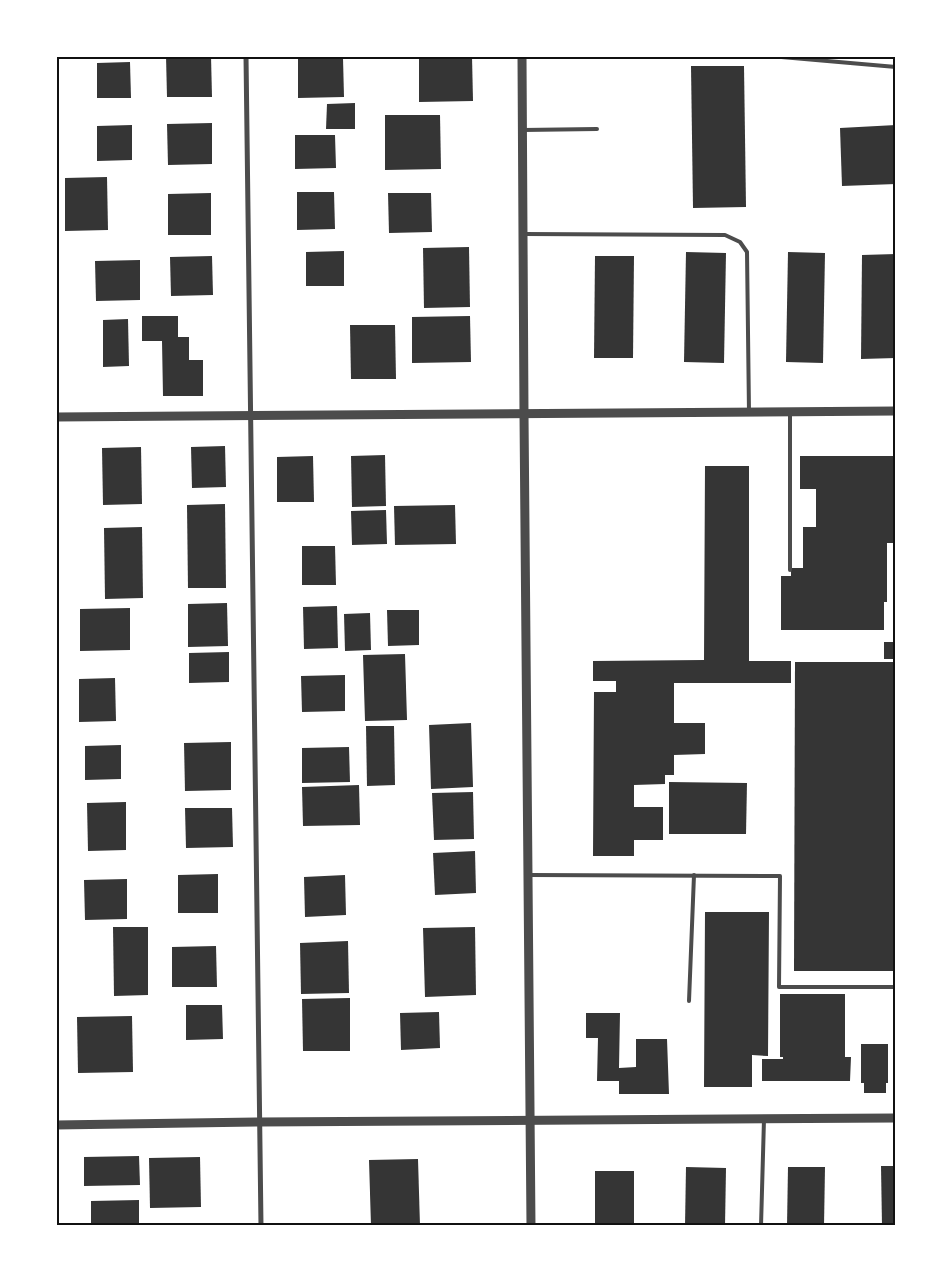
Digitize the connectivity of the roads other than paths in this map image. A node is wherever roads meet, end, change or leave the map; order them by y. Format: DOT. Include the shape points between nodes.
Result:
graph roads {
  1 [pos="246,56"];
  2 [pos="522,56"];
  3 [pos="770,56"];
  4 [pos="896,67"];
  5 [pos="598,129"];
  6 [pos="523,130"];
  7 [pos="523,234"];
  8 [pos="896,411"];
  9 [pos="749,412"];
  10 [pos="790,412"];
  11 [pos="524,414"];
  12 [pos="250,416"];
  13 [pos="56,417"];
  14 [pos="790,570"];
  15 [pos="527,876"];
  16 [pos="694,876"];
  17 [pos="896,987"];
  18 [pos="689,1001"];
  19 [pos="896,1118"];
  20 [pos="764,1119"];
  21 [pos="530,1121"];
  22 [pos="260,1122"];
  23 [pos="56,1125"];
  24 [pos="260,1226"];
  25 [pos="531,1226"];
  26 [pos="761,1226"];
  1 -- 12 [label="street"];
  2 -- 6 [label="street"];
  3 -- 4 [label="lane"];
  5 -- 6 [label="lane"];
  6 -- 7 [label="street"];
  7 -- 9 [label="lane" via="725,235 740,242 747,252"];
  7 -- 11 [label="street"];
  8 -- 10 [label="street"];
  9 -- 10 [label="street"];
  9 -- 11 [label="street"];
  10 -- 14 [label="lane"];
  11 -- 12 [label="street"];
  11 -- 15 [label="street"];
  12 -- 13 [label="street"];
  12 -- 22 [label="street"];
  15 -- 16 [label="lane"];
  15 -- 21 [label="street"];
  16 -- 17 [label="lane" via="780,876 779,987"];
  16 -- 18 [label="lane"];
  19 -- 20 [label="street"];
  20 -- 21 [label="street"];
  20 -- 26 [label="lane"];
  21 -- 22 [label="street"];
  21 -- 25 [label="street"];
  22 -- 23 [label="street"];
  22 -- 24 [label="street"];
}
